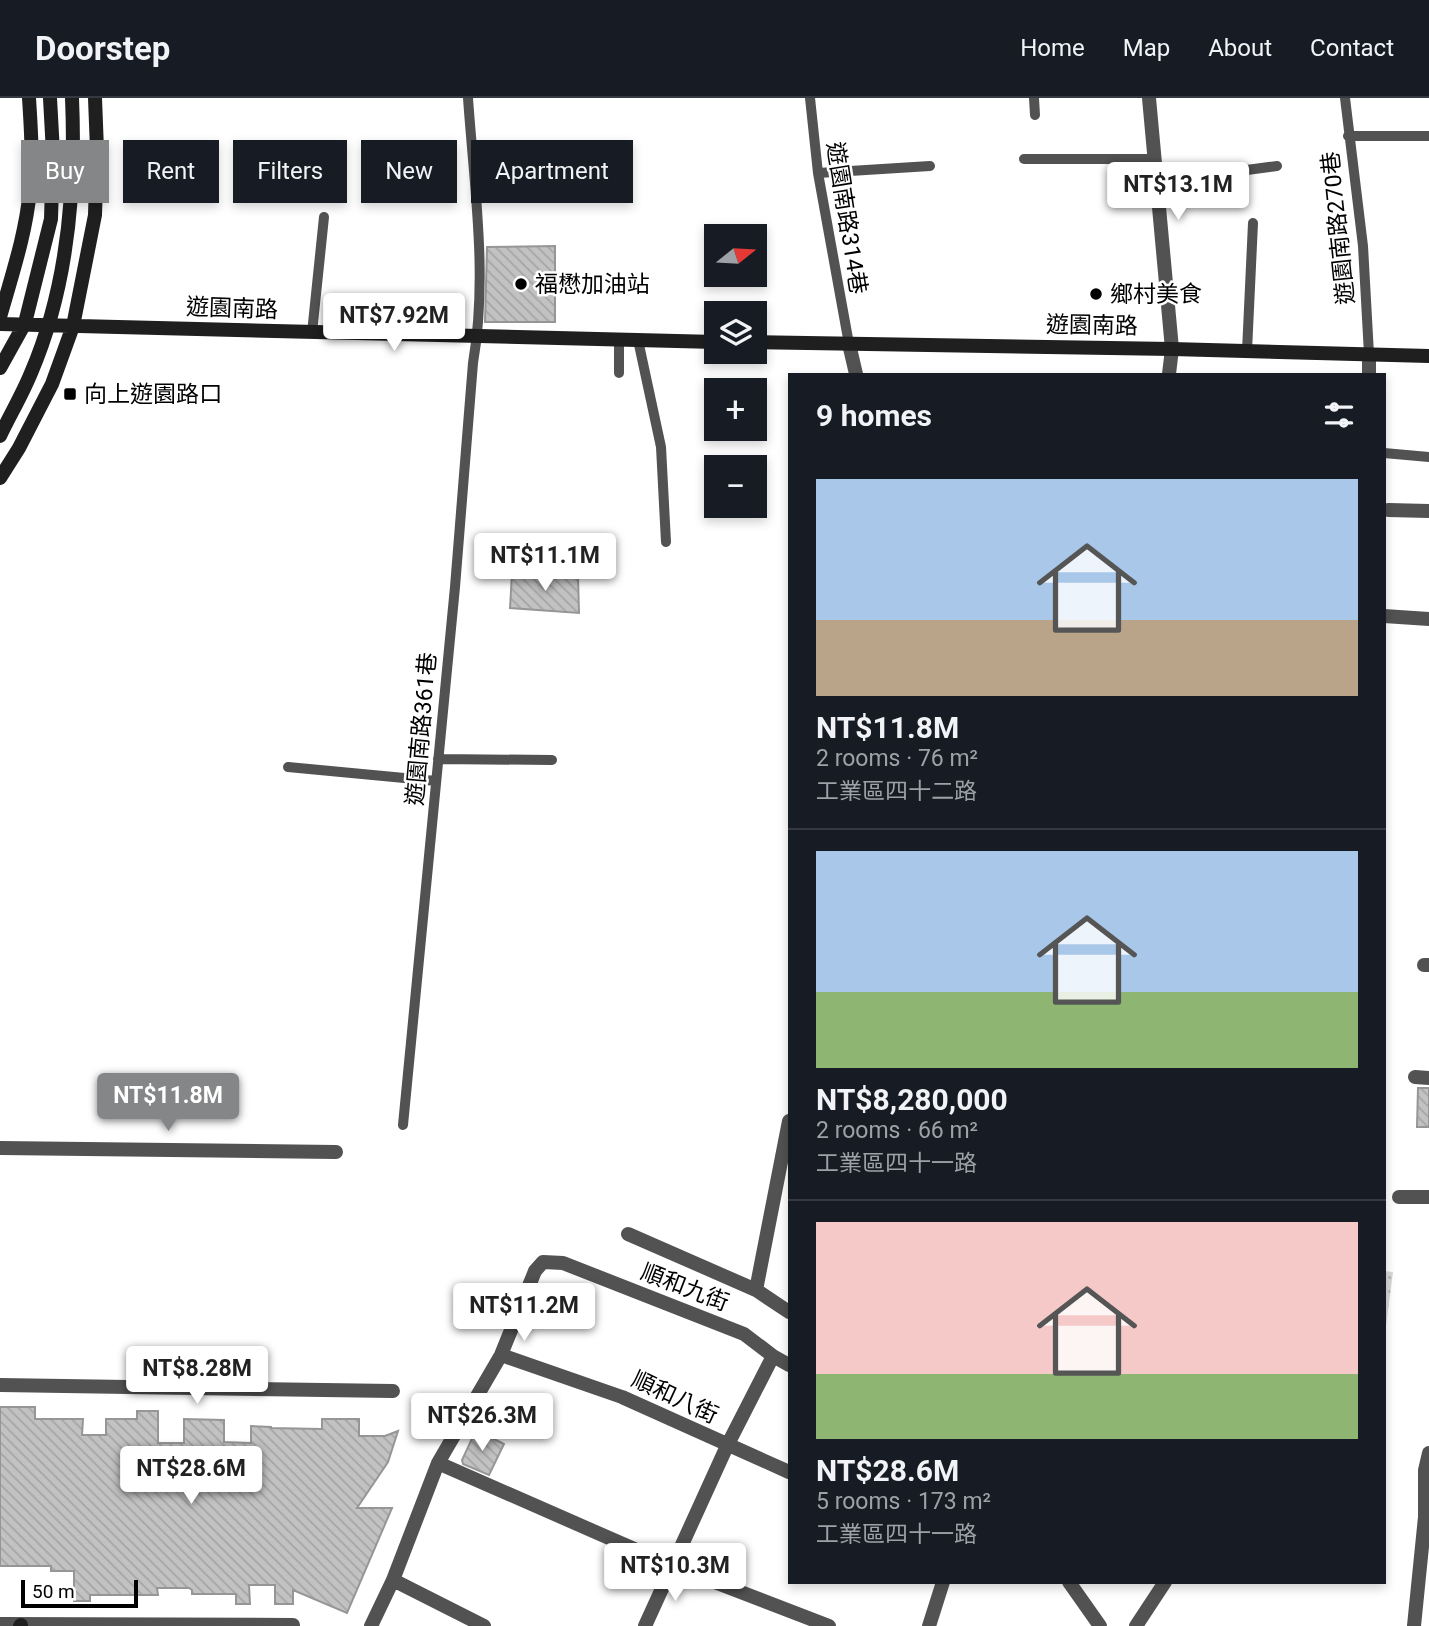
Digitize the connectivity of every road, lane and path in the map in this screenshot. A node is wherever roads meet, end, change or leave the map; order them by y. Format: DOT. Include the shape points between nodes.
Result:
graph roads {
  1 [pos="29,98"];
  2 [pos="50,98"];
  3 [pos="72,98"];
  4 [pos="95,98"];
  5 [pos="468,98"];
  6 [pos="810,98"];
  7 [pos="1034,98"];
  8 [pos="1149,98"];
  9 [pos="1345,98"];
  10 [pos="1035,115"];
  11 [pos="1348,136"];
  12 [pos="1429,136"];
  13 [pos="1024,159"];
  14 [pos="1154,159"];
  15 [pos="930,166"];
  16 [pos="1277,166"];
  17 [pos="818,173"];
  18 [pos="1157,182"];
  19 [pos="324,217"];
  20 [pos="1253,223"];
  21 [pos="0,317"];
  22 [pos="25,323"];
  23 [pos="0,324"];
  24 [pos="47,324"];
  25 [pos="73,327"];
  26 [pos="312,333"];
  27 [pos="478,337"];
  28 [pos="619,340"];
  29 [pos="638,340"];
  30 [pos="704,342"];
  31 [pos="767,342"];
  32 [pos="849,344"];
  33 [pos="1172,349"];
  34 [pos="1247,351"];
  35 [pos="1369,354"];
  36 [pos="1429,356"];
  37 [pos="0,368"];
  38 [pos="619,373"];
  39 [pos="856,373"];
  40 [pos="1168,373"];
  41 [pos="1369,373"];
  42 [pos="0,436"];
  43 [pos="1386,453"];
  44 [pos="1429,457"];
  45 [pos="0,478"];
  46 [pos="1388,510"];
  47 [pos="1429,511"];
  48 [pos="666,542"];
  49 [pos="1386,616"];
  50 [pos="1429,619"];
  51 [pos="438,759"];
  52 [pos="552,760"];
  53 [pos="288,767"];
  54 [pos="436,780"];
  55 [pos="403,1125"];
  56 [pos="788,1126"];
  57 [pos="0,1148"];
  58 [pos="336,1152"];
  59 [pos="1399,1197"];
  60 [pos="1429,1197"];
  61 [pos="628,1234"];
  62 [pos="756,1290"];
  63 [pos="788,1311"];
  64 [pos="501,1355"];
  65 [pos="773,1356"];
  66 [pos="788,1364"];
  67 [pos="0,1385"];
  68 [pos="393,1391"];
  69 [pos="727,1446"];
  70 [pos="1429,1453"];
  71 [pos="439,1463"];
  72 [pos="788,1472"];
  73 [pos="1427,1517"];
  74 [pos="673,1566"];
  75 [pos="393,1580"];
  76 [pos="942,1584"];
  77 [pos="1070,1584"];
  78 [pos="1164,1584"];
  79 [pos="0,1624"];
  80 [pos="293,1625"];
  81 [pos="20,1626"];
  82 [pos="371,1626"];
  83 [pos="484,1626"];
  84 [pos="645,1626"];
  85 [pos="829,1626"];
  86 [pos="929,1626"];
  87 [pos="1100,1626"];
  88 [pos="1136,1626"];
  89 [pos="1414,1626"];
  1 -- 21 [label="street" via="30,191 19,253"];
  2 -- 22 [label="street" via="51,219"];
  3 -- 24 [label="street" via="70,212 61,275"];
  4 -- 25 [label="street" via="95,215"];
  5 -- 27 [label="lane, 遊園南路361巷" via="480,256"];
  6 -- 17 [label="lane, 遊園南路314巷"];
  7 -- 10 [label="lane"];
  8 -- 14 [label="street"];
  9 -- 11 [label="lane, 遊園南路270巷"];
  11 -- 12 [label="lane"];
  11 -- 35 [label="lane, 遊園南路270巷" via="1363,246"];
  13 -- 14 [label="lane"];
  14 -- 18 [label="street"];
  15 -- 17 [label="lane"];
  16 -- 18 [label="lane"];
  17 -- 32 [label="lane, 遊園南路314巷"];
  18 -- 33 [label="street"];
  19 -- 26 [label="lane"];
  20 -- 34 [label="lane"];
  22 -- 23 [label="street, 遊園南路"];
  22 -- 24 [label="street, 遊園南路"];
  22 -- 37 [label="street"];
  24 -- 25 [label="street, 遊園南路"];
  24 -- 42 [label="street" via="32,372"];
  25 -- 26 [label="street, 遊園南路"];
  25 -- 45 [label="street" via="52,384"];
  26 -- 27 [label="street, 遊園南路"];
  27 -- 28 [label="street, 遊園南路"];
  27 -- 51 [label="lane, 遊園南路361巷"];
  28 -- 29 [label="street, 遊園南路"];
  28 -- 38 [label="lane"];
  29 -- 30 [label="street, 遊園南路"];
  29 -- 48 [label="lane" via="661,447"];
  31 -- 32 [label="street, 遊園南路"];
  32 -- 33 [label="street, 遊園南路"];
  32 -- 39 [label="street"];
  33 -- 34 [label="street, 遊園南路"];
  33 -- 40 [label="street"];
  34 -- 35 [label="street, 遊園南路"];
  35 -- 36 [label="street, 遊園南路"];
  35 -- 41 [label="street"];
  43 -- 44 [label="lane"];
  46 -- 47 [label="street"];
  49 -- 50 [label="street"];
  51 -- 52 [label="lane"];
  51 -- 54 [label="lane, 遊園南路361巷"];
  53 -- 54 [label="lane"];
  54 -- 55 [label="lane, 遊園南路361巷"];
  56 -- 62 [label="street"];
  57 -- 58 [label="street"];
  59 -- 60 [label="street"];
  61 -- 62 [label="street"];
  62 -- 63 [label="street"];
  64 -- 65 [label="street, 順和九街" via="542,1262 563,1263 744,1334"];
  64 -- 69 [label="street, 順和八街" via="622,1396"];
  64 -- 71 [label="street, 順和九街"];
  65 -- 66 [label="street, 順和九街"];
  65 -- 69 [label="street"];
  67 -- 68 [label="street"];
  69 -- 72 [label="street, 順和八街"];
  69 -- 74 [label="street"];
  70 -- 73 [label="street"];
  71 -- 74 [label="street"];
  71 -- 75 [label="street, 順和九街"];
  73 -- 89 [label="street"];
  74 -- 84 [label="street"];
  74 -- 85 [label="street"];
  75 -- 82 [label="street, 順和九街"];
  75 -- 83 [label="street"];
  76 -- 86 [label="street"];
  77 -- 87 [label="street"];
  78 -- 88 [label="street"];
  79 -- 81 [label="street"];
  80 -- 81 [label="street"];
}
